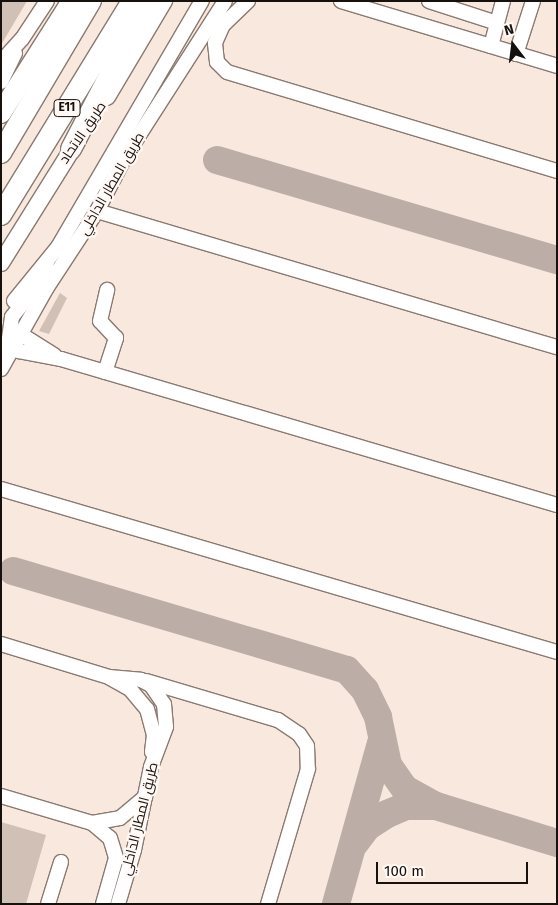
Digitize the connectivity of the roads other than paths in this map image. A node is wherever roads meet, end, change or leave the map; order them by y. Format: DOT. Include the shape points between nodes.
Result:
graph roads {
  1 [pos="47,1"];
  2 [pos="72,1"];
  3 [pos="91,1"];
  4 [pos="132,1"];
  5 [pos="148,1"];
  6 [pos="164,1"];
  7 [pos="202,1"];
  8 [pos="225,1"];
  9 [pos="248,1"];
  10 [pos="342,1"];
  11 [pos="429,1"];
  12 [pos="503,1"];
  13 [pos="533,1"];
  14 [pos="370,6"];
  15 [pos="497,22"];
  16 [pos="22,39"];
  17 [pos="491,46"];
  18 [pos="516,54"];
  19 [pos="1,62"];
  20 [pos="557,66"];
  21 [pos="1,82"];
  22 [pos="1,114"];
  23 [pos="71,149"];
  24 [pos="1,153"];
  25 [pos="557,170"];
  26 [pos="97,211"];
  27 [pos="1,216"];
  28 [pos="47,262"];
  29 [pos="1,263"];
  30 [pos="107,290"];
  31 [pos="1,324"];
  32 [pos="12,342"];
  33 [pos="557,346"];
  34 [pos="1,369"];
  35 [pos="105,372"];
  36 [pos="1,490"];
  37 [pos="557,505"];
  38 [pos="1,644"];
  39 [pos="557,652"];
  40 [pos="109,677"];
  41 [pos="141,680"];
  42 [pos="151,768"];
  43 [pos="1,796"];
  44 [pos="145,797"];
  45 [pos="92,824"];
  46 [pos="60,862"];
  47 [pos="48,904"];
  48 [pos="103,904"];
  49 [pos="118,904"];
  50 [pos="268,904"];
  1 -- 16 [label="lane"];
  2 -- 22 [label="highway"];
  3 -- 24 [label="highway, E11"];
  4 -- 27 [label="highway, طريق الاتحاد / E11"];
  5 -- 23 [label="highway"];
  6 -- 23 [label="main road, طريق الاتحاد / E11" via="115,86"];
  7 -- 28 [label="lane, طريق المطار الداخلي"];
  8 -- 26 [label="lane, طريق المطار الداخلي" via="125,158"];
  9 -- 25 [label="lane" via="223,25 215,43 217,62 227,72"];
  10 -- 14 [label="lane"];
  11 -- 15 [label="lane"];
  12 -- 15 [label="lane"];
  13 -- 18 [label="lane"];
  14 -- 17 [label="lane"];
  15 -- 17 [label="lane"];
  16 -- 19 [label="lane"];
  16 -- 21 [label="lane"];
  17 -- 18 [label="lane"];
  18 -- 20 [label="lane"];
  23 -- 29 [label="main road, طريق الاتحاد / E11"];
  26 -- 32 [label="lane, طريق المطار الداخلي"];
  26 -- 33 [label="lane"];
  28 -- 31 [label="lane, طريق المطار الداخلي" via="20,292"];
  28 -- 32 [label="lane" via="42,278 12,317"];
  30 -- 35 [label="lane" via="100,321 116,338"];
  32 -- 34 [label="lane, طريق المطار الداخلي"];
  32 -- 35 [label="lane"];
  35 -- 37 [label="lane"];
  36 -- 39 [label="lane"];
  38 -- 40 [label="lane"];
  40 -- 41 [label="lane"];
  40 -- 42 [label="lane" via="130,689 147,709 154,735"];
  41 -- 42 [label="lane, طريق المطار الداخلي" via="159,694 166,716 166,727"];
  41 -- 50 [label="lane" via="278,720 295,730 307,746 308,768"];
  42 -- 44 [label="lane, طريق المطار الداخلي"];
  43 -- 45 [label="lane"];
  44 -- 45 [label="lane" via="120,818"];
  44 -- 49 [label="lane, طريق المطار الداخلي"];
  45 -- 48 [label="lane" via="110,838 116,853"];
  46 -- 47 [label="lane"];
}
